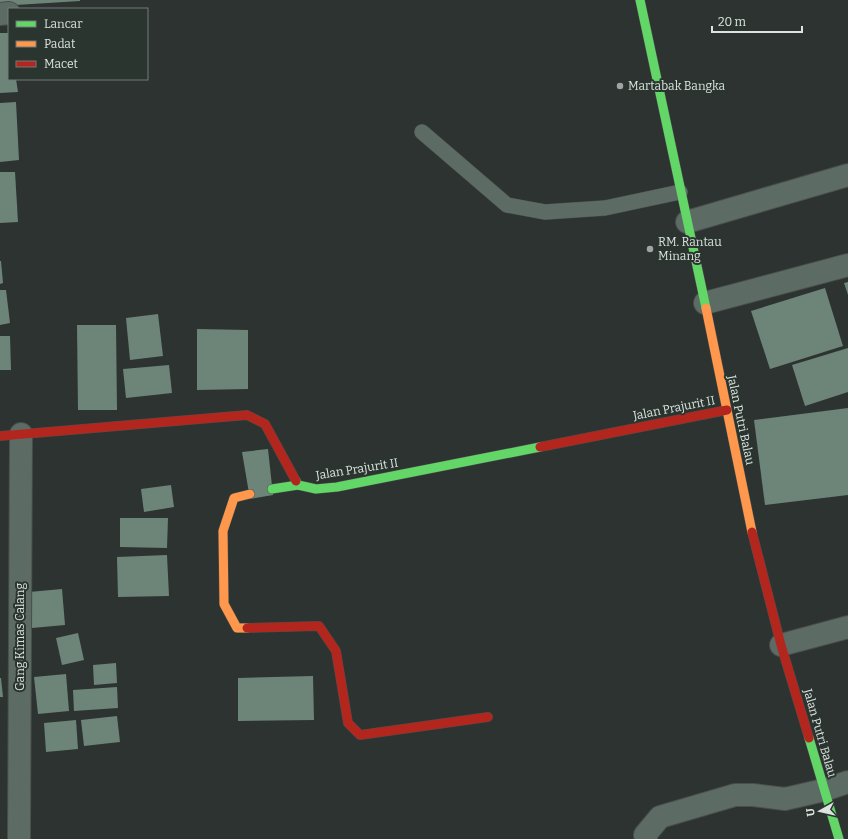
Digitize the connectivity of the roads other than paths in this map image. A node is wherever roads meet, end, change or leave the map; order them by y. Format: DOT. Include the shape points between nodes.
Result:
graph roads {
  1 [pos="640,0"];
  2 [pos="422,132"];
  3 [pos="848,175"];
  4 [pos="680,192"];
  5 [pos="687,222"];
  6 [pos="848,265"];
  7 [pos="705,303"];
  8 [pos="727,410"];
  9 [pos="22,434"];
  10 [pos="0,436"];
  11 [pos="298,485"];
  12 [pos="272,489"];
  13 [pos="250,494"];
  14 [pos="848,627"];
  15 [pos="781,645"];
  16 [pos="488,717"];
  17 [pos="848,782"];
  18 [pos="824,790"];
  19 [pos="19,839"];
  20 [pos="646,839"];
  21 [pos="839,839"];
  1 -- 4 [label="street, Jalan Putri Balau"];
  2 -- 4 [label="lane" via="507,205 545,212 606,208"];
  3 -- 5 [label="street"];
  4 -- 5 [label="street, Jalan Putri Balau"];
  5 -- 7 [label="street, Jalan Putri Balau"];
  6 -- 7 [label="street"];
  7 -- 8 [label="street, Jalan Putri Balau"];
  8 -- 11 [label="street, Jalan Prajurit II" via="316,490"];
  8 -- 15 [label="street, Jalan Putri Balau" via="752,531"];
  9 -- 10 [label="street"];
  9 -- 11 [label="street" via="247,415 265,424"];
  9 -- 19 [label="street, Gang Kimas Calang"];
  11 -- 12 [label="street"];
  13 -- 16 [label="street" via="234,498 223,531 224,604 237,628 319,626 336,651 348,723 360,735"];
  14 -- 15 [label="street"];
  15 -- 18 [label="street, Jalan Putri Balau"];
  17 -- 18 [label="street"];
  18 -- 20 [label="street" via="785,799 735,795 660,817 645,835"];
  18 -- 21 [label="street, Jalan Putri Balau"];
}
